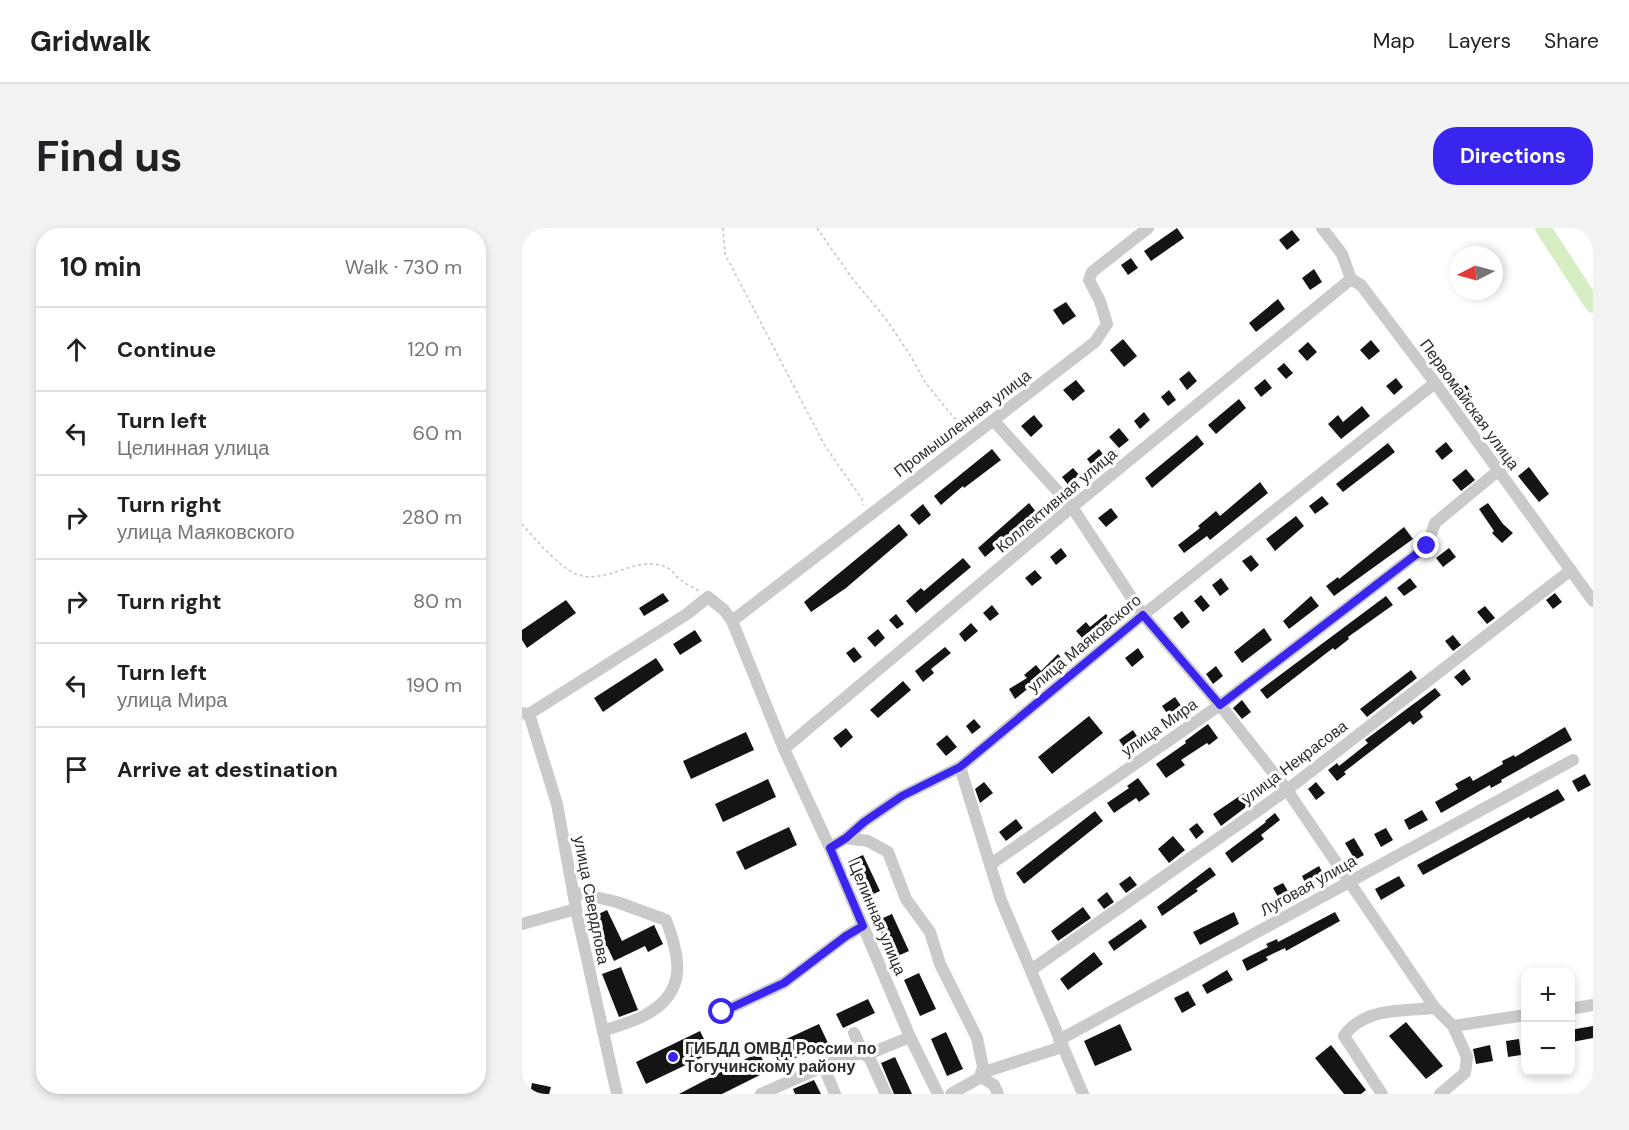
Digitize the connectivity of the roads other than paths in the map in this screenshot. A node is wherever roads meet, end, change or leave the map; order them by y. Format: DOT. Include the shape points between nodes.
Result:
graph roads {
  1 [pos="1148,228"];
  2 [pos="1322,228"];
  3 [pos="1351,279"];
  4 [pos="1435,383"];
  5 [pos="989,425"];
  6 [pos="1499,470"];
  7 [pos="1072,507"];
  8 [pos="1571,570"];
  9 [pos="1593,601"];
  10 [pos="1143,615"];
  11 [pos="732,621"];
  12 [pos="1220,705"];
  13 [pos="525,714"];
  14 [pos="784,749"];
  15 [pos="1574,760"];
  16 [pos="960,767"];
  17 [pos="1287,790"];
  18 [pos="846,838"];
  19 [pos="830,848"];
  20 [pos="991,864"];
  21 [pos="1349,881"];
  22 [pos="573,892"];
  23 [pos="576,909"];
  24 [pos="522,924"];
  25 [pos="863,926"];
  26 [pos="1031,970"];
  27 [pos="1593,1005"];
  28 [pos="1435,1008"];
  29 [pos="1575,1008"];
  30 [pos="722,1012"];
  31 [pos="1521,1016"];
  32 [pos="1453,1026"];
  33 [pos="603,1031"];
  34 [pos="854,1033"];
  35 [pos="910,1036"];
  36 [pos="1060,1043"];
  37 [pos="863,1053"];
  38 [pos="823,1065"];
  39 [pos="981,1075"];
  40 [pos="617,1094"];
  41 [pos="761,1094"];
  42 [pos="836,1094"];
  43 [pos="886,1094"];
  44 [pos="938,1094"];
  45 [pos="951,1094"];
  46 [pos="998,1094"];
  47 [pos="1083,1094"];
  48 [pos="1382,1094"];
  49 [pos="1440,1094"];
  1 -- 5 [label="street, Промышленная улица" via="1092,272 1089,280 1107,324 1095,342"];
  2 -- 3 [label="street, Первомайская улица" via="1342,254"];
  3 -- 4 [label="street, Первомайская улица" via="1360,285"];
  3 -- 7 [label="street, Коллективная улица"];
  4 -- 6 [label="street, Первомайская улица"];
  4 -- 10 [label="street, улица Маяковского"];
  5 -- 7 [label="street"];
  5 -- 11 [label="street, Промышленная улица"];
  6 -- 8 [label="street, Первомайская улица"];
  6 -- 12 [label="street, улица Мира" via="1435,523 1427,546"];
  7 -- 10 [label="street"];
  7 -- 14 [label="street, Коллективная улица"];
  8 -- 9 [label="street, Первомайская улица"];
  8 -- 17 [label="street, улица Некрасова"];
  10 -- 12 [label="street"];
  10 -- 16 [label="street, улица Маяковского"];
  11 -- 13 [label="street" via="708,597 687,614"];
  11 -- 14 [label="street, Целинная улица"];
  12 -- 17 [label="street"];
  12 -- 20 [label="street, улица Мира"];
  13 -- 22 [label="street, улица Свердлова" via="557,804"];
  14 -- 19 [label="street, Целинная улица"];
  15 -- 21 [label="street, Луговая улица"];
  16 -- 18 [label="street, улица Маяковского" via="902,796"];
  16 -- 20 [label="street"];
  17 -- 21 [label="street"];
  17 -- 26 [label="street, улица Некрасова"];
  18 -- 19 [label="street, улица Маяковского"];
  18 -- 39 [label="street" via="868,841 888,852 906,899 930,932 940,964 977,1038"];
  19 -- 25 [label="street, Целинная улица"];
  20 -- 26 [label="street" via="1001,900"];
  21 -- 28 [label="street"];
  21 -- 36 [label="street, Луговая улица"];
  22 -- 23 [label="street, улица Свердлова"];
  22 -- 33 [label="street" via="617,902 666,920 675,944 679,966 676,982 664,1000 647,1014"];
  23 -- 24 [label="street"];
  23 -- 33 [label="street, улица Свердлова"];
  25 -- 30 [label="street" via="784,983"];
  25 -- 35 [label="street, Целинная улица"];
  26 -- 36 [label="street"];
  27 -- 29 [label="street"];
  28 -- 32 [label="street"];
  28 -- 48 [label="street" via="1371,1014 1344,1036"];
  31 -- 32 [label="street"];
  32 -- 49 [label="street" via="1467,1056 1465,1073"];
  33 -- 40 [label="street, улица Свердлова"];
  34 -- 37 [label="street"];
  35 -- 37 [label="street"];
  35 -- 44 [label="street, Целинная улица"];
  36 -- 39 [label="street, Луговая улица"];
  36 -- 47 [label="street"];
  37 -- 38 [label="street"];
  37 -- 43 [label="street" via="870,1059"];
  38 -- 41 [label="street"];
  38 -- 42 [label="street"];
  39 -- 45 [label="street, Луговая улица"];
  39 -- 46 [label="street" via="994,1085"];
}
